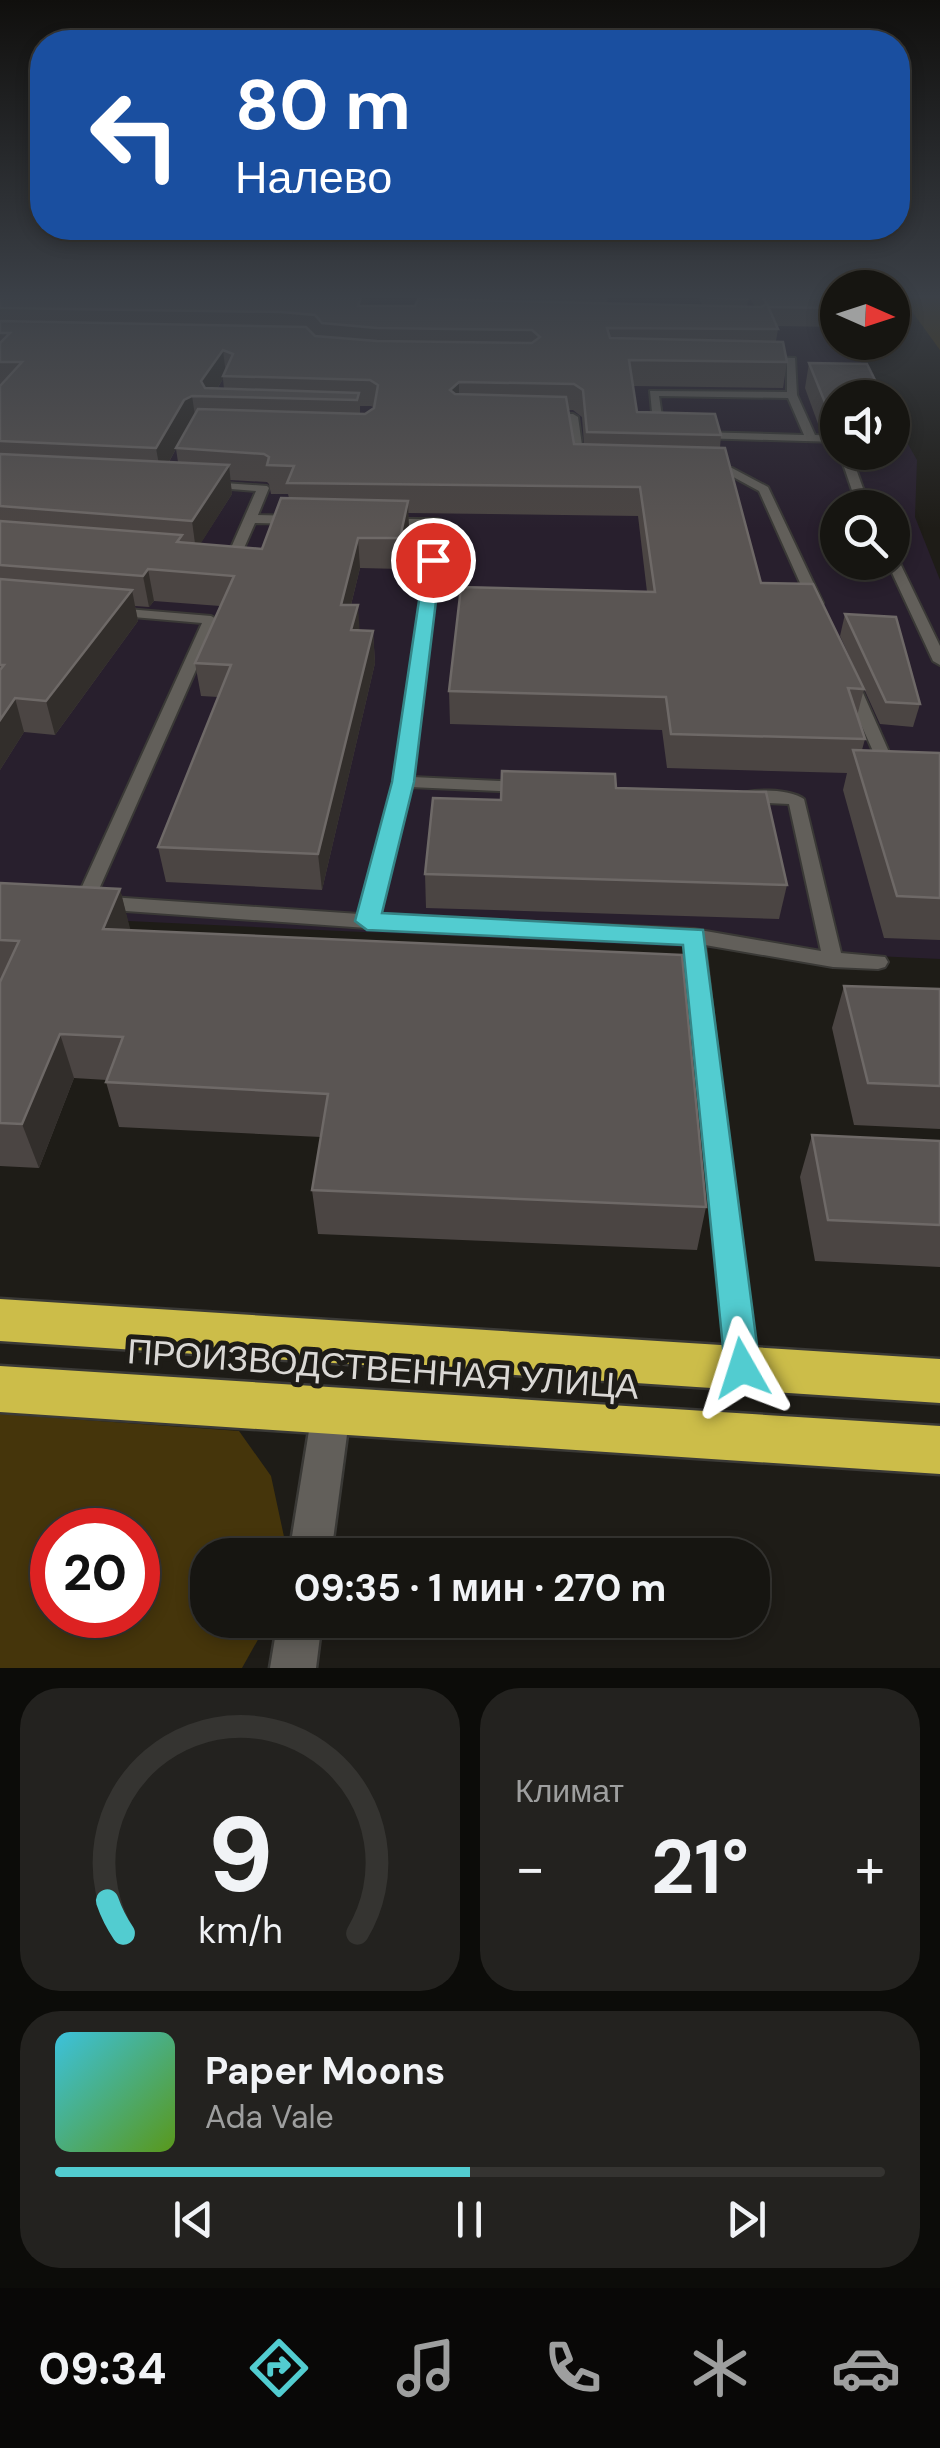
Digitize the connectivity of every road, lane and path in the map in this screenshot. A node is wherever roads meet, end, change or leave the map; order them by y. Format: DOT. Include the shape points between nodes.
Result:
graph roads {
  1 [pos="792,373"];
  2 [pos="792,395"];
  3 [pos="535,416"];
  4 [pos="811,438"];
  5 [pos="820,439"];
  6 [pos="596,466"];
  7 [pos="690,469"];
  8 [pos="186,484"];
  9 [pos="250,519"];
  10 [pos="307,520"];
  11 [pos="363,522"];
  12 [pos="213,559"];
  13 [pos="901,580"];
  14 [pos="96,610"];
  15 [pos="821,613"];
  16 [pos="940,662"];
  17 [pos="844,666"];
  18 [pos="940,768"];
  19 [pos="403,782"];
  20 [pos="540,788"];
  21 [pos="718,796"];
  22 [pos="367,921"];
  23 [pos="694,936"];
  24 [pos="833,960"];
  25 [pos="878,962"];
  26 [pos="0,1320"];
  27 [pos="742,1368"];
  28 [pos="940,1381"];
  29 [pos="0,1389"];
  30 [pos="331,1412"];
  31 [pos="940,1450"];
  32 [pos="312,1538"];
  33 [pos="297,1638"];
  34 [pos="293,1668"];
  1 -- 2 [label="lane"];
  2 -- 4 [label="lane"];
  2 -- 4 [label="lane" via="654,393 659,433"];
  3 -- 6 [label="lane" via="572,417 577,466"];
  4 -- 5 [label="lane"];
  7 -- 15 [label="lane" via="728,470 764,490"];
  8 -- 9 [label="lane" via="263,488"];
  9 -- 10 [label="lane"];
  9 -- 12 [label="lane" via="232,561"];
  11 -- 19 [label="lane" via="438,523"];
  13 -- 16 [label="lane"];
  14 -- 22 [label="lane" via="210,620 84,902"];
  17 -- 18 [label="lane" via="882,756"];
  19 -- 20 [label="lane"];
  19 -- 22 [label="lane"];
  21 -- 24 [label="lane" via="796,799"];
  22 -- 23 [label="lane"];
  23 -- 24 [label="lane"];
  23 -- 27 [label="lane"];
  24 -- 25 [label="lane"];
  26 -- 27 [label="highway, ПРОИЗВОДСТВЕННАЯ УЛИЦА"];
  27 -- 28 [label="highway, ПРОИЗВОДСТВЕННАЯ УЛИЦА"];
  29 -- 30 [label="highway, ПРОИЗВОДСТВЕННАЯ УЛИЦА"];
  30 -- 31 [label="highway, ПРОИЗВОДСТВЕННАЯ УЛИЦА"];
  30 -- 32 [label="street"];
  33 -- 34 [label="street"];
}
